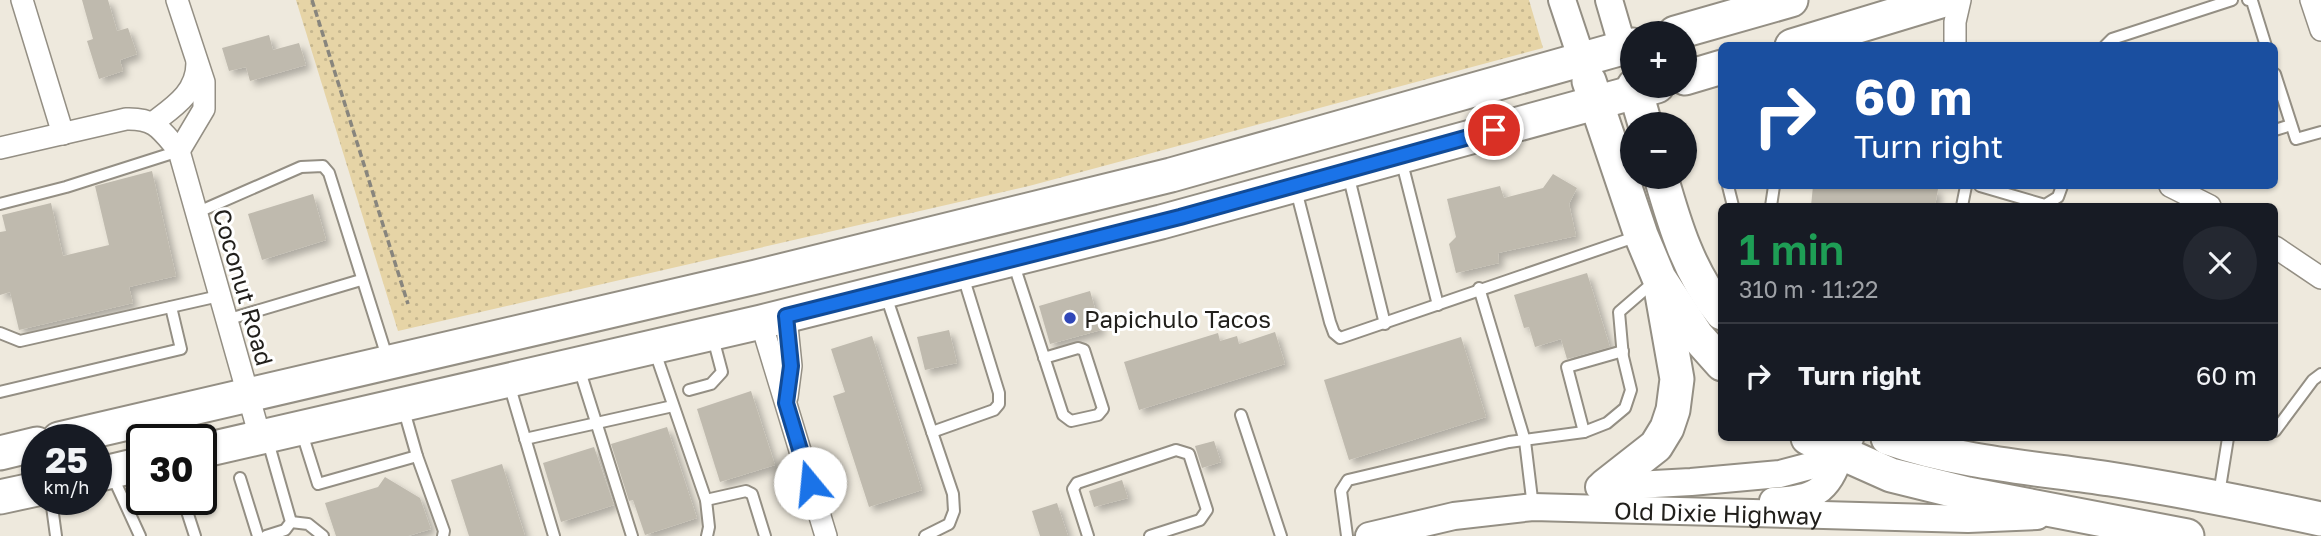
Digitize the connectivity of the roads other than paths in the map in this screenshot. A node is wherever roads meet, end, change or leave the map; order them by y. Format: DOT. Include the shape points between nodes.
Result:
graph roads {
  1 [pos="22,0"];
  2 [pos="177,0"];
  3 [pos="1562,0"];
  4 [pos="1609,0"];
  5 [pos="1791,0"];
  6 [pos="1944,0"];
  7 [pos="1960,0"];
  8 [pos="2232,0"];
  9 [pos="2253,0"];
  10 [pos="2311,0"];
  11 [pos="1620,27"];
  12 [pos="1697,27"];
  13 [pos="2321,30"];
  14 [pos="2134,32"];
  15 [pos="1806,42"];
  16 [pos="1955,42"];
  17 [pos="2109,42"];
  18 [pos="2137,42"];
  19 [pos="2265,42"];
  20 [pos="1620,49"];
  21 [pos="1582,60"];
  22 [pos="197,63"];
  23 [pos="1718,68"];
  24 [pos="1697,75"];
  25 [pos="1697,79"];
  26 [pos="1718,80"];
  27 [pos="2278,84"];
  28 [pos="1620,94"];
  29 [pos="1596,103"];
  30 [pos="154,122"];
  31 [pos="2291,125"];
  32 [pos="2278,129"];
  33 [pos="2321,132"];
  34 [pos="63,134"];
  35 [pos="0,148"];
  36 [pos="179,151"];
  37 [pos="1400,157"];
  38 [pos="1347,172"];
  39 [pos="1295,186"];
  40 [pos="1665,189"];
  41 [pos="1990,189"];
  42 [pos="2061,189"];
  43 [pos="2176,189"];
  44 [pos="2038,203"];
  45 [pos="2048,203"];
  46 [pos="2204,203"];
  47 [pos="0,204"];
  48 [pos="196,213"];
  49 [pos="1641,235"];
  50 [pos="2278,249"];
  51 [pos="1012,259"];
  52 [pos="825,261"];
  53 [pos="2318,270"];
  54 [pos="962,272"];
  55 [pos="756,278"];
  56 [pos="1659,278"];
  57 [pos="361,280"];
  58 [pos="1479,288"];
  59 [pos="884,291"];
  60 [pos="219,296"];
  61 [pos="1438,305"];
  62 [pos="171,307"];
  63 [pos="1718,308"];
  64 [pos="774,319"];
  65 [pos="226,320"];
  66 [pos="1385,324"];
  67 [pos="0,333"];
  68 [pos="700,335"];
  69 [pos="653,346"];
  70 [pos="1623,351"];
  71 [pos="1044,358"];
  72 [pos="1718,359"];
  73 [pos="389,362"];
  74 [pos="578,364"];
  75 [pos="2321,374"];
  76 [pos="508,380"];
  77 [pos="689,390"];
  78 [pos="0,392"];
  79 [pos="247,395"];
  80 [pos="402,404"];
  81 [pos="673,405"];
  82 [pos="1241,415"];
  83 [pos="596,424"];
  84 [pos="112,426"];
  85 [pos="2278,427"];
  86 [pos="300,428"];
  87 [pos="932,432"];
  88 [pos="1584,432"];
  89 [pos="263,436"];
  90 [pos="526,439"];
  91 [pos="1525,441"];
  92 [pos="1824,441"];
  93 [pos="1898,441"];
  94 [pos="2227,441"];
  95 [pos="1845,445"];
  96 [pos="217,447"];
  97 [pos="21,448"];
  98 [pos="0,453"];
  99 [pos="417,456"];
  100 [pos="116,470"];
  101 [pos="240,478"];
  102 [pos="1605,486"];
  103 [pos="21,492"];
  104 [pos="0,497"];
  105 [pos="2218,497"];
  106 [pos="706,500"];
  107 [pos="1533,507"];
  108 [pos="1655,511"];
  109 [pos="2070,514"];
  110 [pos="53,515"];
  111 [pos="188,515"];
  112 [pos="2321,519"];
  113 [pos="291,522"];
  114 [pos="56,536"];
  115 [pos="140,536"];
  116 [pos="194,536"];
  117 [pos="258,536"];
  118 [pos="267,536"];
  119 [pos="323,536"];
  120 [pos="443,536"];
  121 [pos="554,536"];
  122 [pos="632,536"];
  123 [pos="708,536"];
  124 [pos="765,536"];
  125 [pos="826,536"];
  126 [pos="925,536"];
  127 [pos="1088,536"];
  128 [pos="1150,536"];
  129 [pos="1281,536"];
  130 [pos="1347,536"];
  131 [pos="1369,536"];
  132 [pos="2187,536"];
  1 -- 34 [label="street"];
  2 -- 22 [label="street"];
  3 -- 21 [label="street"];
  4 -- 11 [label="street"];
  5 -- 12 [label="main road"];
  6 -- 15 [label="main road"];
  7 -- 16 [label="street"];
  8 -- 14 [label="lane"];
  9 -- 19 [label="lane"];
  10 -- 13 [label="street"];
  14 -- 17 [label="lane"];
  14 -- 18 [label="lane"];
  20 -- 21 [label="main road"];
  21 -- 29 [label="main road"];
  21 -- 52 [label="main road" via="1171,175"];
  22 -- 30 [label="street" via="197,79 181,101"];
  22 -- 36 [label="street" via="204,82 204,109"];
  23 -- 24 [label="main road"];
  25 -- 26 [label="street"];
  27 -- 31 [label="lane"];
  28 -- 29 [label="main road"];
  29 -- 37 [label="main road"];
  29 -- 49 [label="main road"];
  30 -- 34 [label="street" via="126,120"];
  30 -- 36 [label="street"];
  31 -- 32 [label="lane"];
  31 -- 33 [label="lane" via="2297,139"];
  34 -- 35 [label="street"];
  36 -- 47 [label="lane"];
  36 -- 48 [label="street, Coconut Road"];
  37 -- 38 [label="main road"];
  37 -- 61 [label="lane"];
  38 -- 39 [label="main road"];
  38 -- 66 [label="lane"];
  39 -- 51 [label="main road"];
  39 -- 66 [label="lane" via="1334,333 1340,338"];
  40 -- 63 [label="main road" via="1686,256"];
  41 -- 44 [label="lane"];
  42 -- 45 [label="lane"];
  43 -- 46 [label="street"];
  48 -- 57 [label="lane" via="301,167 323,166"];
  48 -- 60 [label="street, Coconut Road"];
  49 -- 56 [label="main road"];
  49 -- 58 [label="lane"];
  50 -- 53 [label="street"];
  51 -- 54 [label="main road"];
  51 -- 71 [label="lane"];
  52 -- 55 [label="main road"];
  52 -- 64 [label="main road" via="785,290"];
  54 -- 59 [label="main road"];
  54 -- 87 [label="lane" via="999,404 994,410"];
  55 -- 68 [label="main road" via="746,295"];
  55 -- 73 [label="main road"];
  56 -- 70 [label="lane" via="1619,312"];
  56 -- 72 [label="main road"];
  56 -- 102 [label="main road" via="1677,379 1674,410 1656,446"];
  57 -- 65 [label="lane"];
  57 -- 73 [label="lane"];
  58 -- 61 [label="lane"];
  58 -- 91 [label="lane"];
  59 -- 64 [label="main road"];
  59 -- 87 [label="lane"];
  60 -- 62 [label="lane"];
  60 -- 65 [label="street, Coconut Road"];
  61 -- 66 [label="lane"];
  62 -- 67 [label="lane" via="20,341"];
  62 -- 78 [label="lane" via="181,349"];
  64 -- 68 [label="main road"];
  64 -- 125 [label="street" via="786,403"];
  65 -- 79 [label="street, Coconut Road"];
  68 -- 69 [label="main road"];
  68 -- 77 [label="lane" via="722,372 711,384"];
  69 -- 74 [label="main road"];
  69 -- 81 [label="lane"];
  70 -- 88 [label="lane" via="1631,390 1625,408"];
  70 -- 88 [label="lane" via="1567,367"];
  71 -- 71 [label="lane" via="1063,415 1071,421 1098,415 1103,409 1084,350"];
  73 -- 79 [label="main road"];
  74 -- 76 [label="main road"];
  74 -- 83 [label="lane"];
  75 -- 85 [label="lane"];
  76 -- 80 [label="main road"];
  76 -- 90 [label="lane"];
  79 -- 84 [label="main road"];
  79 -- 89 [label="street, Coconut Road"];
  80 -- 86 [label="main road"];
  80 -- 99 [label="lane"];
  81 -- 83 [label="lane"];
  81 -- 106 [label="lane"];
  82 -- 129 [label="lane"];
  83 -- 90 [label="lane"];
  83 -- 122 [label="lane"];
  86 -- 89 [label="main road"];
  86 -- 99 [label="lane" via="318,484"];
  87 -- 126 [label="lane" via="953,494 954,511 950,524"];
  88 -- 91 [label="lane"];
  89 -- 96 [label="main road"];
  89 -- 113 [label="lane"];
  90 -- 121 [label="lane"];
  91 -- 107 [label="lane"];
  91 -- 130 [label="lane" via="1348,480 1341,491"];
  92 -- 95 [label="main road, Old Dixie Highway"];
  93 -- 105 [label="main road" via="1981,461"];
  94 -- 105 [label="lane"];
  95 -- 102 [label="street, Old Dixie Highway" via="1810,466 1780,474"];
  95 -- 108 [label="street" via="1833,476 1805,498"];
  95 -- 109 [label="main road, Old Dixie Highway" via="1891,475"];
  97 -- 98 [label="main road"];
  99 -- 120 [label="lane"];
  100 -- 115 [label="lane"];
  101 -- 117 [label="lane"];
  102 -- 107 [label="street, Old Dixie Highway"];
  103 -- 104 [label="main road"];
  105 -- 112 [label="main road"];
  106 -- 123 [label="lane"];
  106 -- 124 [label="lane" via="746,491 752,494"];
  107 -- 108 [label="street, Old Dixie Highway"];
  107 -- 131 [label="street, Old Dixie Highway" via="1454,516"];
  108 -- 109 [label="street, Old Dixie Highway" via="1968,519"];
  109 -- 132 [label="main road, Old Dixie Highway"];
  110 -- 114 [label="lane"];
  111 -- 116 [label="lane"];
  113 -- 118 [label="lane" via="285,530"];
  113 -- 119 [label="lane" via="308,524"];
  127 -- 128 [label="lane" via="1073,489 1077,482 1176,450 1189,454 1207,510 1200,520"];
}
